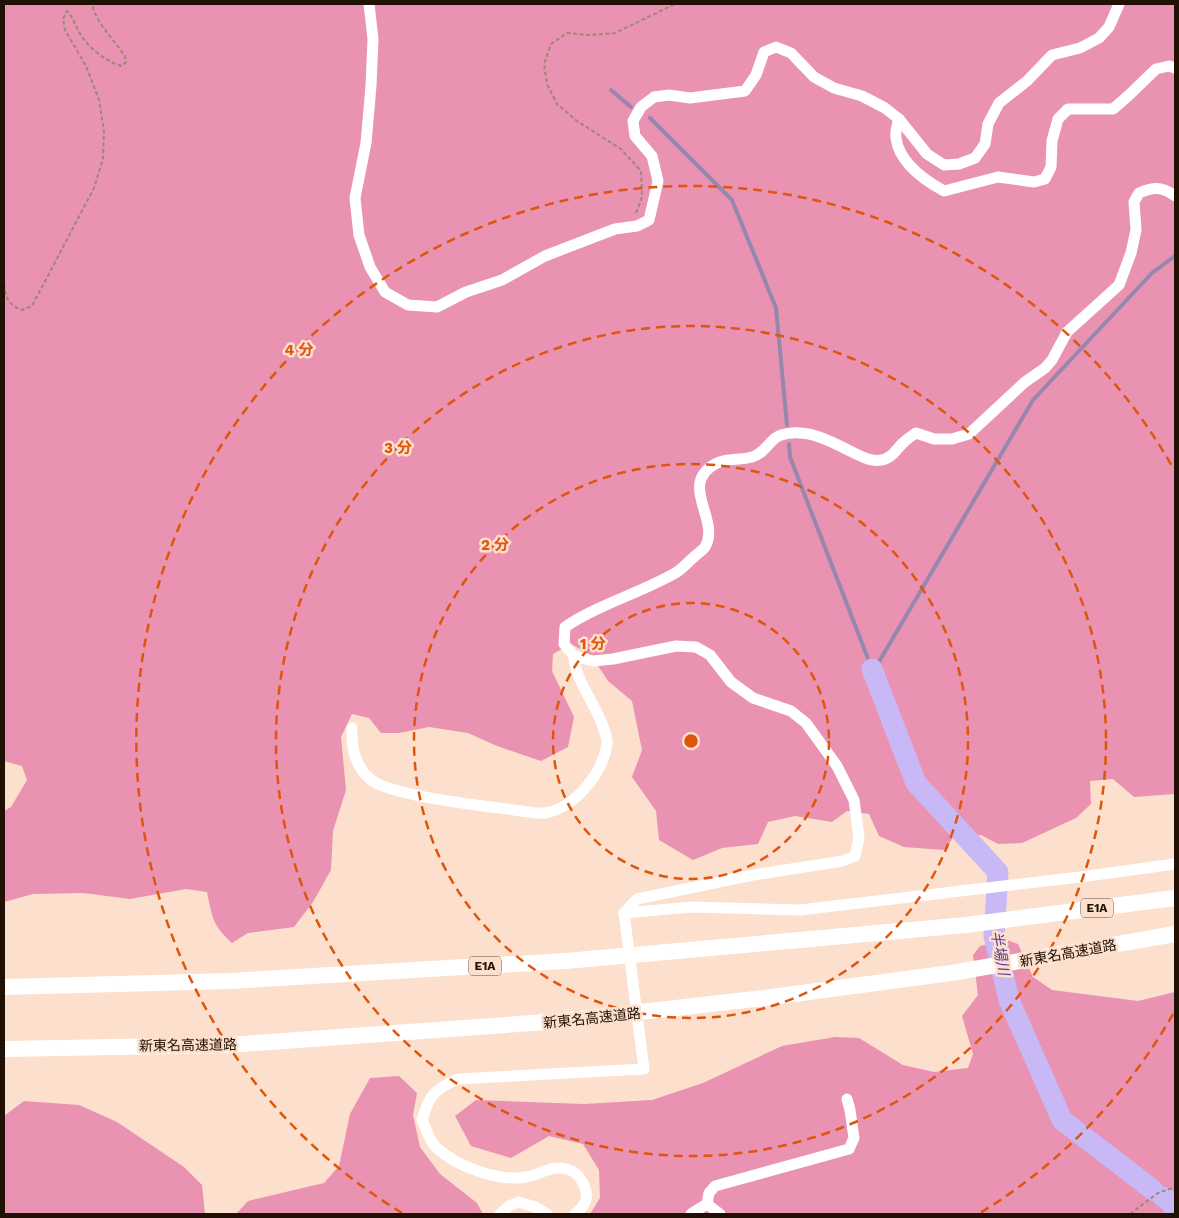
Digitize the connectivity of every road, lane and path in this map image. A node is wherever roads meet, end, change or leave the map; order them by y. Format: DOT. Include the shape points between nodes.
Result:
graph roads {
  1 [pos="92,4"];
  2 [pos="369,4"];
  3 [pos="675,4"];
  4 [pos="1119,4"];
  5 [pos="1175,68"];
  6 [pos="899,119"];
  7 [pos="1175,196"];
  8 [pos="634,216"];
  9 [pos="4,284"];
  10 [pos="574,656"];
  11 [pos="352,728"];
  12 [pos="1175,864"];
  13 [pos="1175,898"];
  14 [pos="624,913"];
  15 [pos="1175,934"];
  16 [pos="4,987"];
  17 [pos="4,1049"];
  18 [pos="847,1099"];
  19 [pos="1175,1187"];
  20 [pos="707,1204"];
  21 [pos="500,1214"];
  22 [pos="547,1214"];
  23 [pos="575,1214"];
  24 [pos="691,1214"];
  25 [pos="720,1214"];
  26 [pos="1130,1214"];
  1 -- 9 [label="path" via="99,21 126,62 122,66 113,64 94,50 67,11 64,13 65,30 86,66 99,100 104,131 102,158 94,188 32,306 22,310 13,306 6,298"];
  2 -- 6 [label="street" via="373,38 371,86 366,143 355,198 359,235 370,267 385,292 408,305 437,307 466,292 502,280 545,256 615,229 637,226 649,220 658,181 652,156 635,136 633,121 641,107 654,97 690,98 745,92 756,75 764,52 776,47 791,53 814,78 862,96"];
  3 -- 8 [label="path" via="615,33 567,33 551,44 544,64 547,84 557,104 621,149 641,171 642,197"];
  4 -- 6 [label="street" via="1109,27 1099,38 1080,48 1052,55 999,103 988,124 985,144 975,158 944,165 927,154"];
  5 -- 6 [label="street" via="1156,69 1113,108 1068,109 1058,119 1052,141 1051,167 1045,179 1034,182 998,177 944,191 926,181 899,153 895,136"];
  7 -- 10 [label="street" via="1154,187 1139,194 1134,202 1136,230 1133,245 1119,284 1067,332 1045,368 1025,382 969,434 952,439 934,439 916,433 882,460 868,459 802,432 780,435 764,452 751,458 726,459 713,465 701,478 699,495 709,532 705,547 678,571 581,616 565,627 564,644"];
  10 -- 11 [label="street" via="574,667 602,720 608,743 598,772 584,790 566,805 544,813 459,802 392,789 371,780 357,763 351,742"];
  10 -- 14 [label="street" via="593,661 676,646 696,647 710,655 731,682 753,698 791,712 806,723 837,766 854,800 859,838 855,856 843,861 753,875 637,899"];
  12 -- 14 [label="street" via="800,910 692,907"];
  13 -- 16 [label="highway, E1A" via="966,925 566,961 230,981"];
  14 -- 23 [label="street" via="644,1069 458,1079 441,1087 427,1102 422,1120 435,1146 477,1171 525,1177 552,1168 568,1169 582,1180 587,1192 584,1206"];
  15 -- 17 [label="highway, 新東名高速道路" via="951,973 561,1022 228,1045"];
  18 -- 20 [label="street" via="854,1138 849,1149 715,1186 709,1193"];
  19 -- 26 [label="path" via="1158,1193"];
  20 -- 24 [label="street"];
  20 -- 25 [label="street"];
  21 -- 22 [label="street" via="520,1202"];
}
